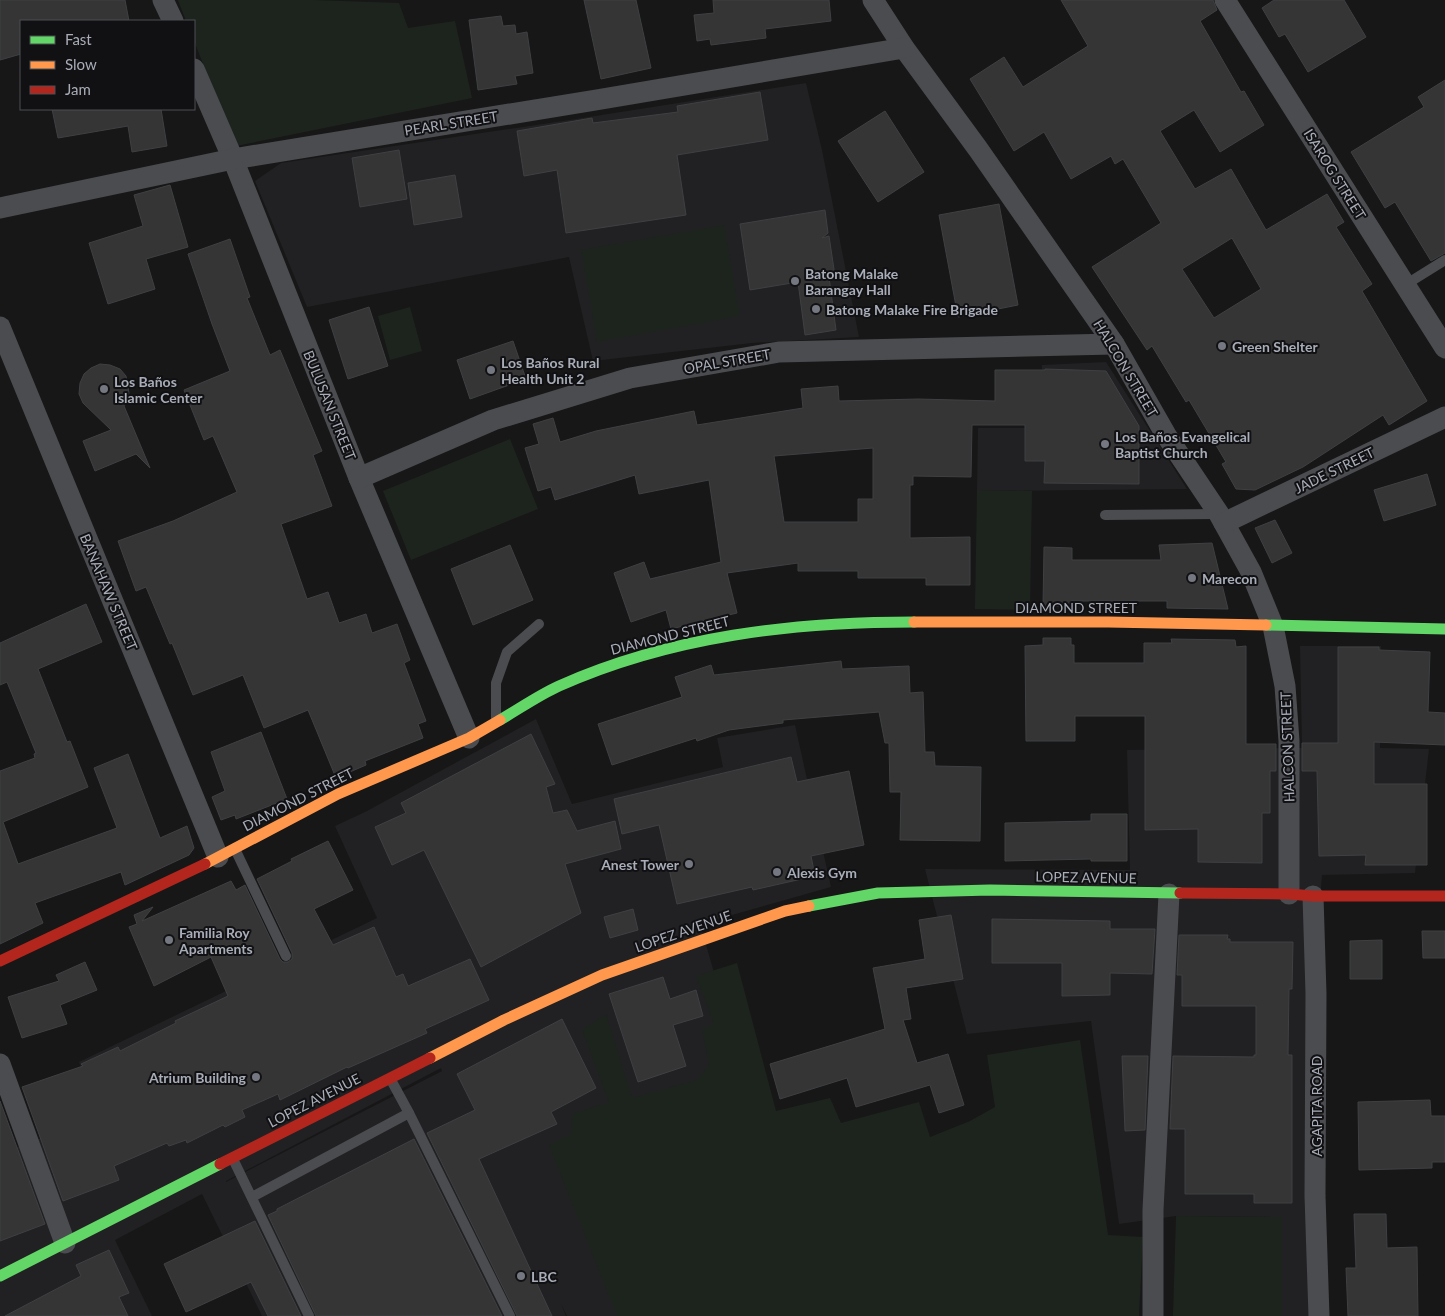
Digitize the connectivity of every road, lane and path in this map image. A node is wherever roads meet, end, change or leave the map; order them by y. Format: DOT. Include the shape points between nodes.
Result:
graph roads {
  1 [pos="163,0"];
  2 [pos="873,0"];
  3 [pos="1225,0"];
  4 [pos="173,20"];
  5 [pos="904,48"];
  6 [pos="195,71"];
  7 [pos="233,159"];
  8 [pos="0,208"];
  9 [pos="1445,260"];
  10 [pos="1405,285"];
  11 [pos="0,328"];
  12 [pos="1114,344"];
  13 [pos="1445,348"];
  14 [pos="1445,417"];
  15 [pos="360,478"];
  16 [pos="1105,515"];
  17 [pos="1221,518"];
  18 [pos="539,624"];
  19 [pos="1273,626"];
  20 [pos="1445,629"];
  21 [pos="496,724"];
  22 [pos="469,738"];
  23 [pos="227,852"];
  24 [pos="1169,894"];
  25 [pos="1289,894"];
  26 [pos="1313,896"];
  27 [pos="1445,896"];
  28 [pos="286,956"];
  29 [pos="0,961"];
  30 [pos="0,1064"];
  31 [pos="390,1079"];
  32 [pos="409,1113"];
  33 [pos="232,1158"];
  34 [pos="252,1197"];
  35 [pos="65,1244"];
  36 [pos="0,1276"];
  37 [pos="309,1316"];
  38 [pos="510,1316"];
  39 [pos="1153,1316"];
  40 [pos="1318,1316"];
  1 -- 4 [label="street"];
  2 -- 5 [label="street, HALCON STREET"];
  3 -- 10 [label="street, ISAROG STREET"];
  5 -- 7 [label="street, PEARL STREET"];
  5 -- 12 [label="street, HALCON STREET"];
  6 -- 7 [label="street, BULUSAN STREET"];
  7 -- 8 [label="street, PEARL STREET"];
  7 -- 15 [label="street, BULUSAN STREET"];
  9 -- 10 [label="lane"];
  10 -- 13 [label="street, ISAROG STREET"];
  11 -- 23 [label="street, BANAHAW STREET"];
  12 -- 15 [label="street, OPAL STREET" via="779,352 630,378 493,420"];
  12 -- 17 [label="street, HALCON STREET" via="1166,435"];
  14 -- 17 [label="street, JADE STREET"];
  15 -- 22 [label="street, BULUSAN STREET"];
  16 -- 17 [label="lane"];
  17 -- 19 [label="street, HALCON STREET" via="1251,572"];
  18 -- 21 [label="lane" via="507,652 496,683"];
  19 -- 20 [label="main road, DIAMOND STREET"];
  19 -- 21 [label="main road, DIAMOND STREET" via="889,622 761,631 707,639 608,666 557,687"];
  19 -- 25 [label="street, HALCON STREET" via="1285,686 1289,741"];
  21 -- 22 [label="main road, DIAMOND STREET"];
  22 -- 23 [label="main road, DIAMOND STREET" via="338,794"];
  23 -- 28 [label="lane"];
  23 -- 29 [label="main road, DIAMOND STREET"];
  24 -- 25 [label="main road, LOPEZ AVENUE"];
  24 -- 31 [label="main road, LOPEZ AVENUE" via="990,890 878,893 785,911 602,975 504,1020"];
  24 -- 39 [label="street" via="1153,1210"];
  25 -- 26 [label="main road, LOPEZ AVENUE"];
  26 -- 27 [label="main road, LOPEZ AVENUE"];
  26 -- 40 [label="street, AGAPITA ROAD"];
  30 -- 35 [label="street"];
  31 -- 32 [label="lane"];
  31 -- 33 [label="main road, LOPEZ AVENUE"];
  32 -- 34 [label="lane"];
  32 -- 38 [label="lane"];
  33 -- 34 [label="lane"];
  33 -- 35 [label="main road, LOPEZ AVENUE"];
  34 -- 37 [label="lane"];
  35 -- 36 [label="main road, LOPEZ AVENUE"];
}
